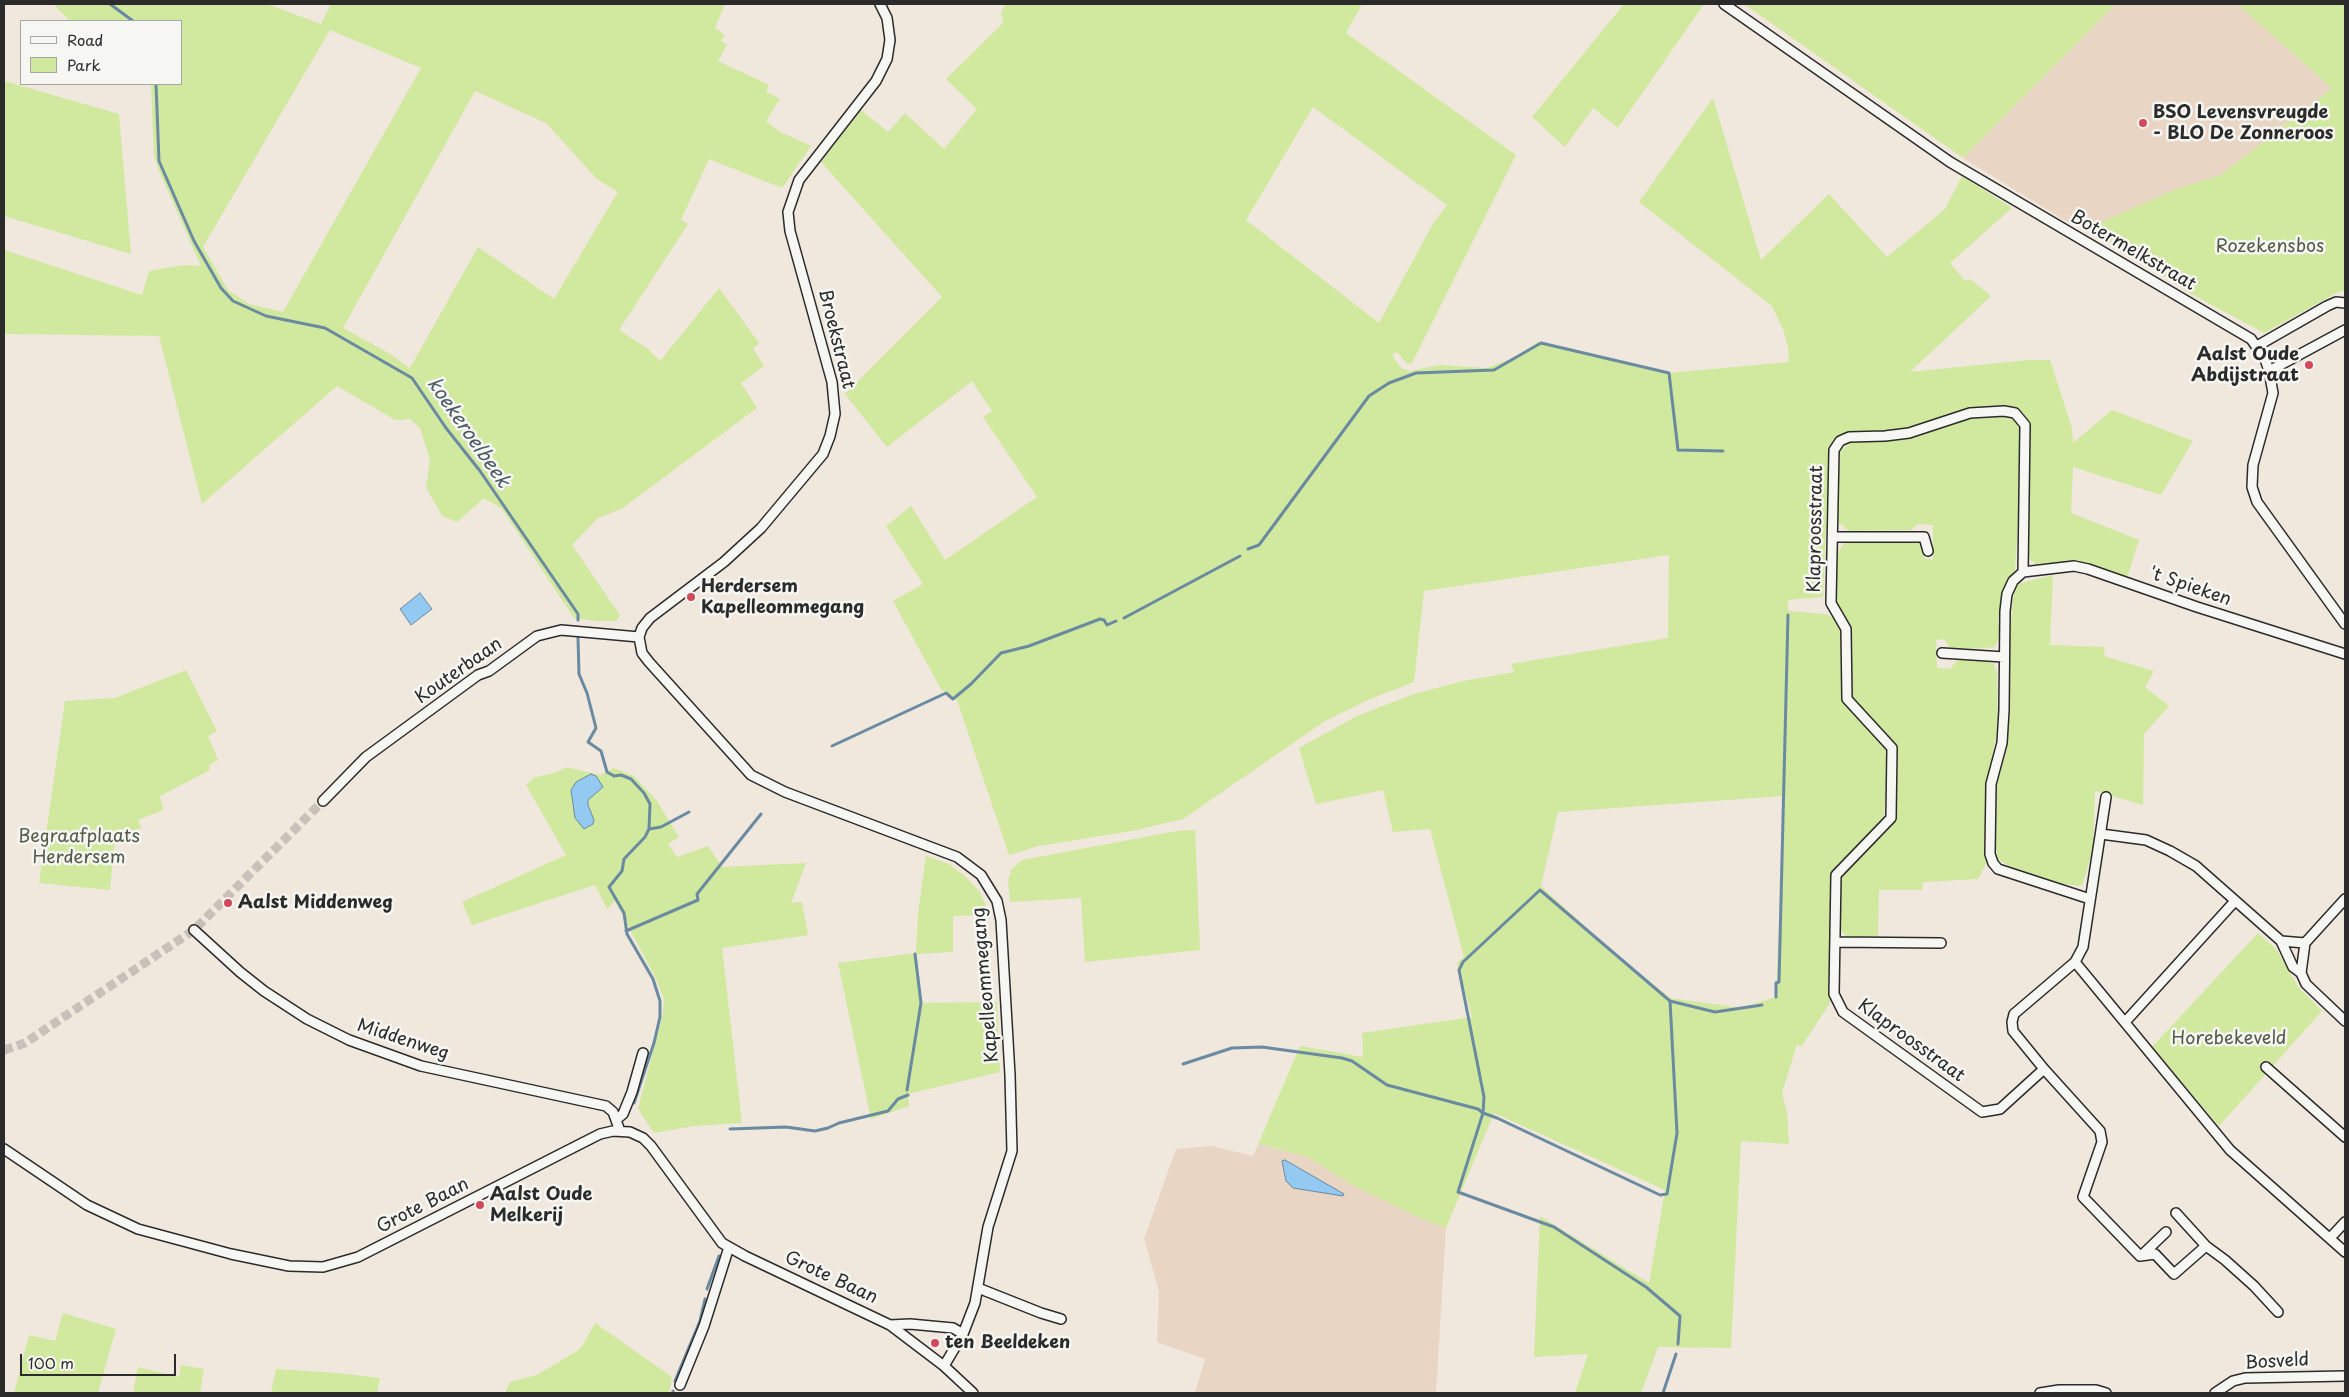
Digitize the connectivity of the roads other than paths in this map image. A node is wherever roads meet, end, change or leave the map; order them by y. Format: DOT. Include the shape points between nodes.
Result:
graph roads {
  1 [pos="880,4"];
  2 [pos="1728,6"];
  3 [pos="2345,304"];
  4 [pos="2345,330"];
  5 [pos="2257,346"];
  6 [pos="2269,371"];
  7 [pos="1833,537"];
  8 [pos="1928,550"];
  9 [pos="2022,572"];
  10 [pos="2345,624"];
  11 [pos="639,637"];
  12 [pos="1942,654"];
  13 [pos="2345,654"];
  14 [pos="2004,657"];
  15 [pos="2106,797"];
  16 [pos="323,801"];
  17 [pos="2101,834"];
  18 [pos="2090,899"];
  19 [pos="2345,899"];
  20 [pos="2235,901"];
  21 [pos="194,930"];
  22 [pos="2280,941"];
  23 [pos="1836,942"];
  24 [pos="1941,943"];
  25 [pos="2305,943"];
  26 [pos="2075,962"];
  27 [pos="2301,973"];
  28 [pos="2126,1020"];
  29 [pos="2345,1021"];
  30 [pos="643,1053"];
  31 [pos="2266,1067"];
  32 [pos="2044,1069"];
  33 [pos="617,1119"];
  34 [pos="620,1131"];
  35 [pos="2345,1137"];
  36 [pos="4,1149"];
  37 [pos="2176,1213"];
  38 [pos="2345,1222"];
  39 [pos="2166,1232"];
  40 [pos="2330,1238"];
  41 [pos="2206,1246"];
  42 [pos="729,1247"];
  43 [pos="2345,1252"];
  44 [pos="2140,1256"];
  45 [pos="978,1288"];
  46 [pos="2278,1312"];
  47 [pos="1061,1319"];
  48 [pos="890,1325"];
  49 [pos="964,1334"];
  50 [pos="944,1366"];
  51 [pos="2345,1376"];
  52 [pos="680,1385"];
  53 [pos="973,1393"];
  54 [pos="2040,1393"];
  55 [pos="2106,1393"];
  56 [pos="2215,1393"];
  1 -- 11 [label="street, Broekstraat" via="887,18 890,40 887,60 876,81 799,180 788,212 790,231 832,382 835,414 830,436 822,454 761,528 724,562 650,618"];
  2 -- 5 [label="street, Botermelkstraat" via="1950,162 2242,333"];
  3 -- 5 [label="street" via="2336,302 2327,306"];
  4 -- 6 [label="street"];
  5 -- 6 [label="street, Botermelkstraat"];
  6 -- 10 [label="street, Botermelkstraat" via="2273,393 2253,465 2252,487 2265,514"];
  7 -- 8 [label="street" via="1924,538"];
  7 -- 9 [label="street, Klaproosstraat" via="1834,450 1840,441 1849,437 1909,433 1970,413 2015,413 2027,432"];
  7 -- 23 [label="street, Klaproosstraat" via="1831,603 1846,629 1847,699 1892,748 1891,818 1836,875"];
  9 -- 13 [label="street, 't Spieken" via="2074,566 2088,569"];
  9 -- 14 [label="street" via="2007,594"];
  11 -- 16 [label="street, Kouterbaan" via="561,630 537,636 366,757"];
  11 -- 45 [label="street, Kapelleommegang" via="642,653 649,662 751,775 785,792 957,857 981,875 994,895 1001,920 1013,1136 1012,1151 988,1227"];
  12 -- 14 [label="street"];
  14 -- 18 [label="street" via="2002,743 1991,784 1992,863 1998,869"];
  15 -- 17 [label="street"];
  17 -- 18 [label="street"];
  17 -- 20 [label="street" via="2146,840 2170,851 2196,866"];
  18 -- 26 [label="street" via="2083,948"];
  19 -- 25 [label="street"];
  20 -- 22 [label="street"];
  20 -- 28 [label="street"];
  21 -- 33 [label="street, Middenweg" via="264,991 307,1019 349,1040 421,1066 606,1106"];
  22 -- 25 [label="street"];
  22 -- 27 [label="street" via="2292,966"];
  23 -- 24 [label="street"];
  23 -- 32 [label="street, Klaproosstraat" via="1834,994 1844,1012 1982,1112 2000,1108"];
  25 -- 27 [label="street"];
  26 -- 28 [label="street"];
  26 -- 32 [label="street" via="2014,1014 2013,1031"];
  27 -- 29 [label="street" via="2306,984"];
  28 -- 40 [label="street" via="2230,1150"];
  30 -- 33 [label="street" via="624,1114"];
  31 -- 35 [label="street"];
  32 -- 44 [label="street" via="2100,1131 2102,1142 2083,1197"];
  33 -- 34 [label="street"];
  34 -- 36 [label="street, Grote Baan" via="600,1134 358,1257 323,1267 289,1266 138,1229 87,1205"];
  34 -- 42 [label="street, Grote Baan" via="637,1134 651,1146 716,1236"];
  37 -- 41 [label="street"];
  38 -- 40 [label="street"];
  39 -- 44 [label="street"];
  40 -- 43 [label="street"];
  41 -- 44 [label="street" via="2174,1274 2155,1254"];
  41 -- 46 [label="street" via="2247,1279"];
  42 -- 48 [label="street, Grote Baan"];
  42 -- 52 [label="street" via="704,1326"];
  45 -- 47 [label="street"];
  45 -- 49 [label="street, Kapelleommegang"];
  48 -- 49 [label="street, Grote Baan" via="953,1328"];
  48 -- 50 [label="street, Grote Baan"];
  49 -- 50 [label="street, Kapelleommegang"];
  50 -- 53 [label="street, Grote Baan"];
  51 -- 56 [label="street, Bosveld" via="2245,1378 2233,1381"];
  54 -- 55 [label="street" via="2059,1390"];
}
